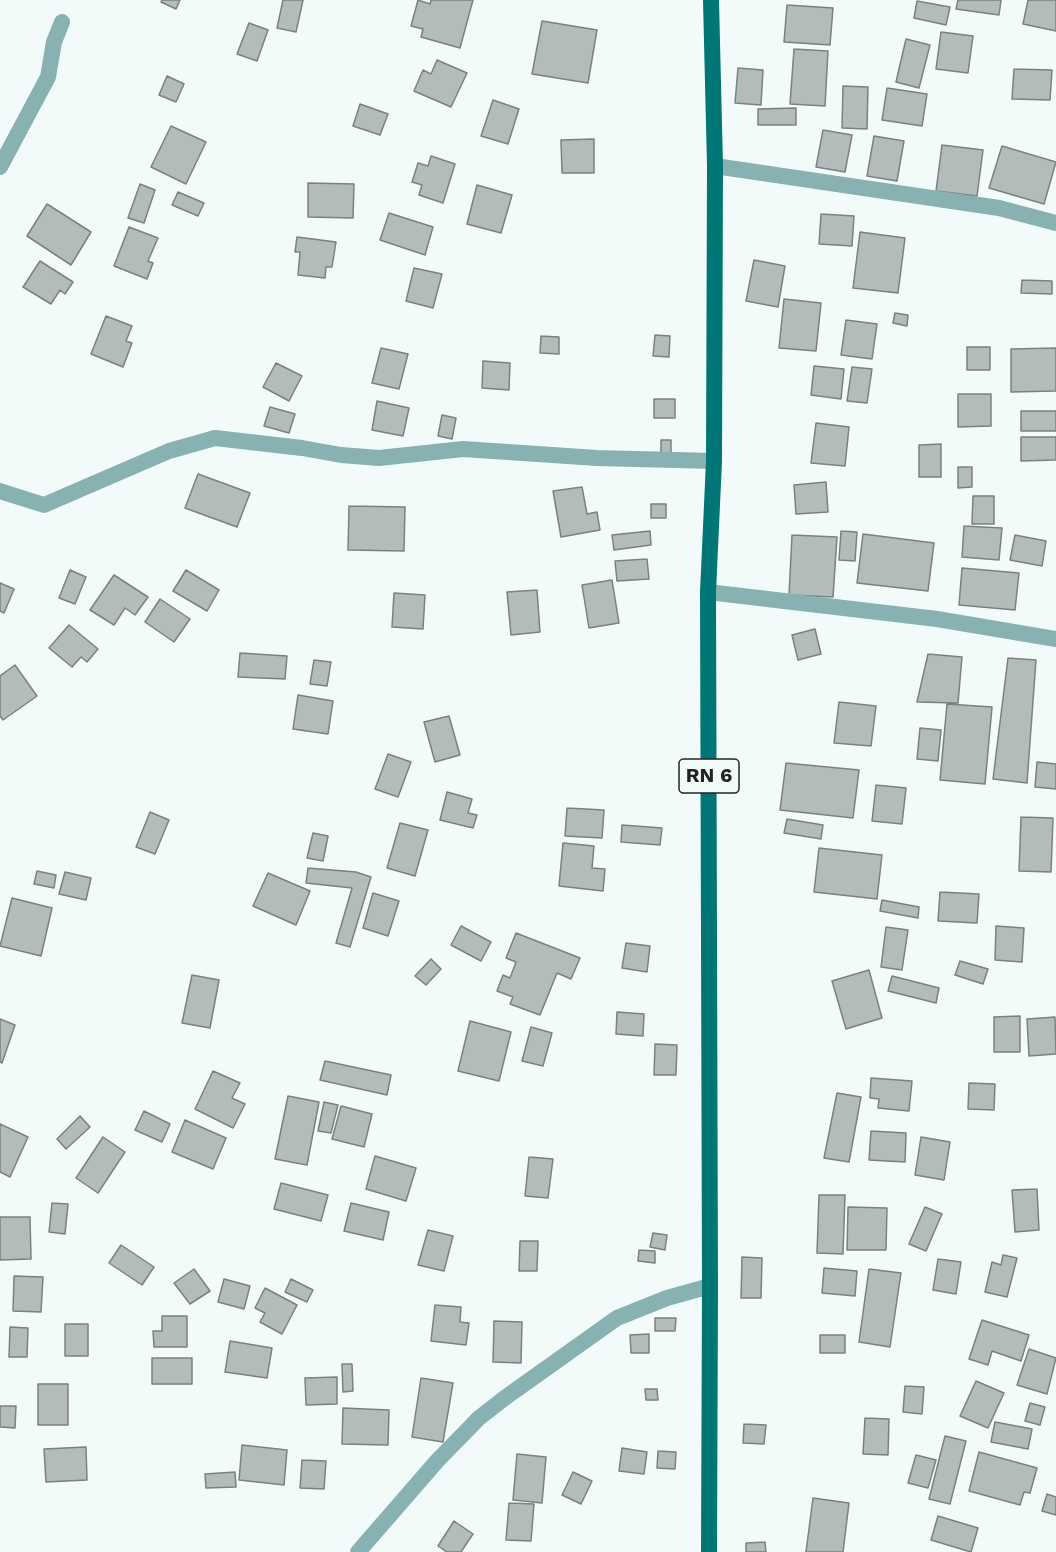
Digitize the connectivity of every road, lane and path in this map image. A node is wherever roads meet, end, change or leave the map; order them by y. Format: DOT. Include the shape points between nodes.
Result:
graph roads {
  1 [pos="711,0"];
  2 [pos="62,22"];
  3 [pos="715,166"];
  4 [pos="0,167"];
  5 [pos="1056,223"];
  6 [pos="714,461"];
  7 [pos="0,491"];
  8 [pos="708,592"];
  9 [pos="1056,639"];
  10 [pos="710,1286"];
  11 [pos="357,1552"];
  12 [pos="709,1552"];
  1 -- 3 [label="main road, RN 6"];
  2 -- 4 [label="street" via="48,77"];
  3 -- 5 [label="street" via="999,208"];
  3 -- 6 [label="main road, RN 6"];
  6 -- 7 [label="street" via="463,449 379,458 215,438 169,451 44,505"];
  6 -- 8 [label="main road, RN 6"];
  8 -- 9 [label="street" via="937,619"];
  8 -- 10 [label="main road, RN 6"];
  10 -- 11 [label="street" via="617,1318 506,1397 437,1461"];
  10 -- 12 [label="main road, RN 6"];
}
